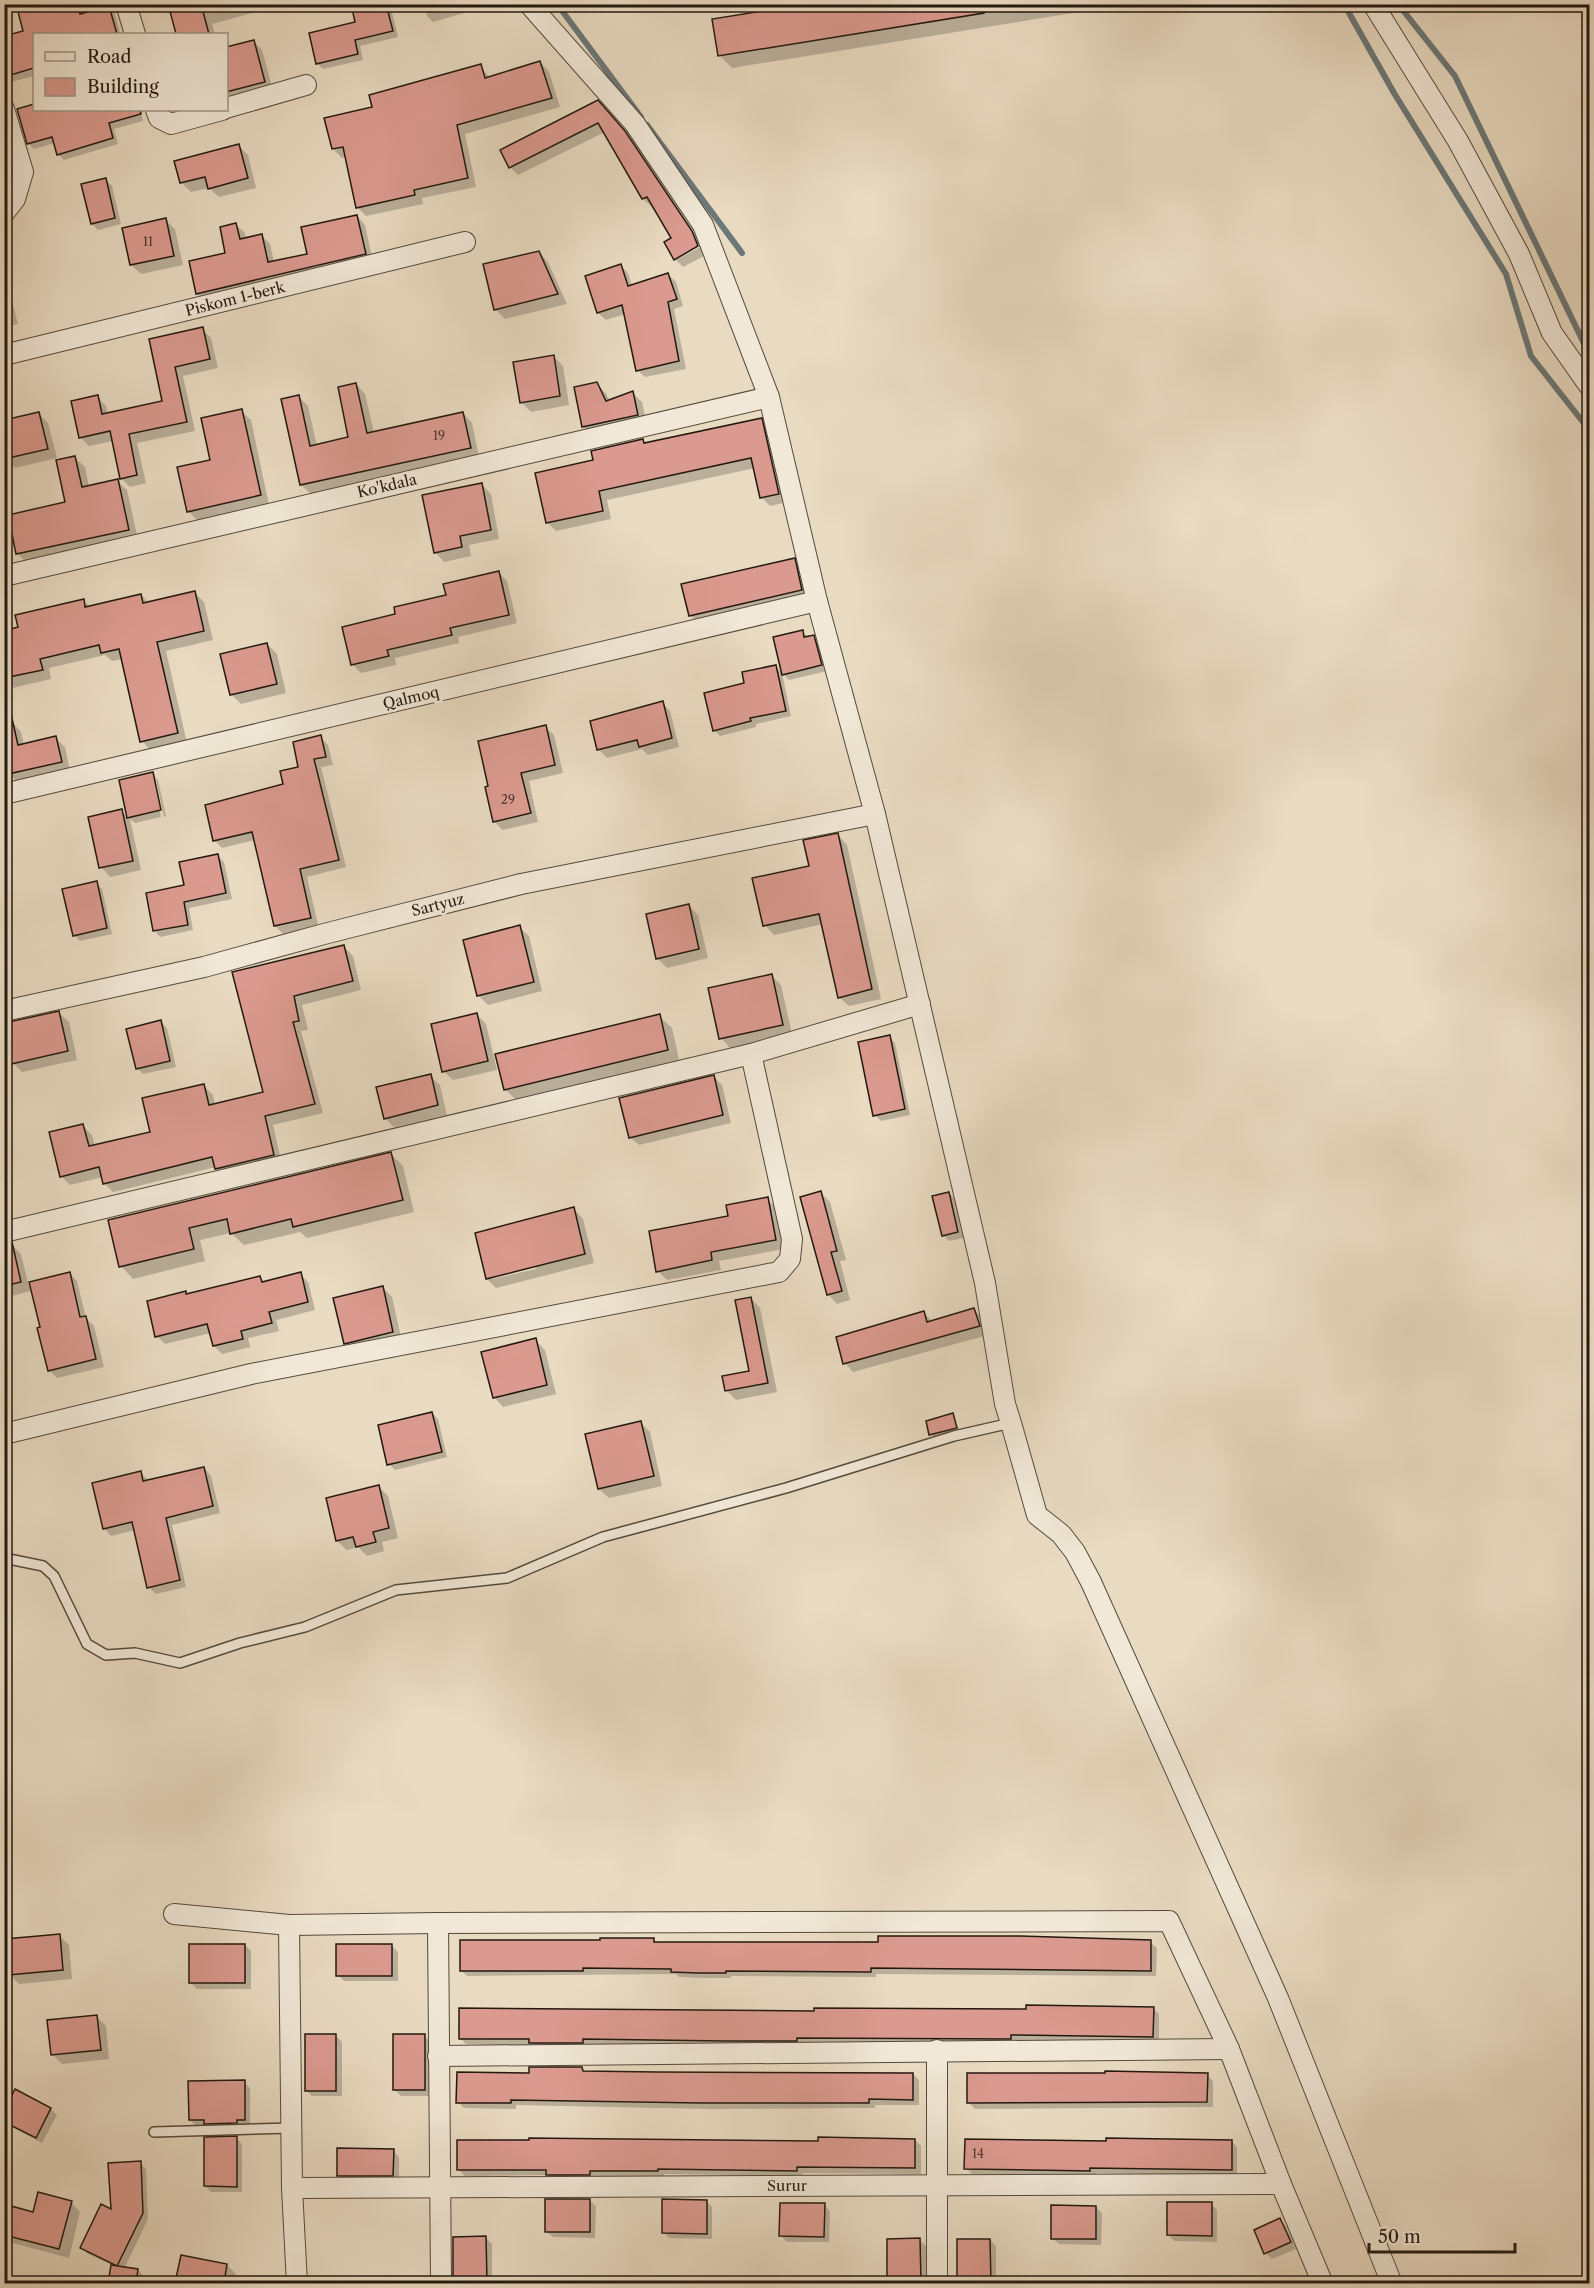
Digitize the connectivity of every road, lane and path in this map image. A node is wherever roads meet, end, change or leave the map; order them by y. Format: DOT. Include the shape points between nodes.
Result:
graph roads {
  1 [pos="126,4"];
  2 [pos="529,4"];
  3 [pos="1372,4"];
  4 [pos="135,33"];
  5 [pos="306,85"];
  6 [pos="228,107"];
  7 [pos="4,109"];
  8 [pos="156,111"];
  9 [pos="218,111"];
  10 [pos="4,213"];
  11 [pos="465,242"];
  12 [pos="4,355"];
  13 [pos="1590,387"];
  14 [pos="769,397"];
  15 [pos="4,576"];
  16 [pos="817,601"];
  17 [pos="4,794"];
  18 [pos="875,814"];
  19 [pos="920,1004"];
  20 [pos="4,1011"];
  21 [pos="751,1054"];
  22 [pos="4,1232"];
  23 [pos="1011,1423"];
  24 [pos="4,1434"];
  25 [pos="4,1558"];
  26 [pos="174,1914"];
  27 [pos="438,1923"];
  28 [pos="289,1925"];
  29 [pos="1229,2049"];
  30 [pos="937,2050"];
  31 [pos="438,2056"];
  32 [pos="292,2128"];
  33 [pos="154,2132"];
  34 [pos="1281,2184"];
  35 [pos="937,2186"];
  36 [pos="292,2188"];
  37 [pos="441,2188"];
  38 [pos="297,2283"];
  39 [pos="441,2283"];
  40 [pos="937,2283"];
  41 [pos="1323,2283"];
  42 [pos="1392,2283"];
  1 -- 4 [label="street"];
  2 -- 14 [label="street" via="635,124 703,225"];
  3 -- 13 [label="street" via="1458,141 1519,254 1552,333"];
  5 -- 6 [label="street"];
  7 -- 10 [label="street" via="23,172 15,199"];
  8 -- 9 [label="street" via="159,118 171,124"];
  11 -- 12 [label="street, Piskom 1-berk"];
  14 -- 15 [label="street, Ko'kdala"];
  14 -- 16 [label="street"];
  16 -- 17 [label="street, Qalmoq"];
  16 -- 18 [label="street"];
  18 -- 19 [label="street"];
  18 -- 20 [label="street, Sartyuz" via="521,884 204,967"];
  19 -- 21 [label="street"];
  19 -- 23 [label="street" via="985,1282"];
  21 -- 22 [label="street"];
  21 -- 24 [label="street" via="792,1239 790,1259 779,1272 251,1374"];
  23 -- 25 [label="lane" via="603,1537 507,1578 396,1590 305,1627 180,1663 135,1653 106,1655 87,1644 54,1576 43,1566"];
  23 -- 42 [label="street" via="1037,1515 1061,1534 1091,1582 1278,1998"];
  26 -- 28 [label="street"];
  27 -- 28 [label="street"];
  27 -- 29 [label="street" via="1169,1921"];
  27 -- 31 [label="street"];
  28 -- 32 [label="street"];
  29 -- 30 [label="street"];
  29 -- 34 [label="street"];
  30 -- 31 [label="street"];
  30 -- 35 [label="street"];
  31 -- 37 [label="street"];
  32 -- 33 [label="lane"];
  32 -- 36 [label="street"];
  34 -- 35 [label="street, Surur"];
  34 -- 41 [label="street"];
  35 -- 37 [label="street, Surur"];
  35 -- 40 [label="street"];
  36 -- 37 [label="street, Surur"];
  36 -- 38 [label="street"];
  37 -- 39 [label="street"];
}
